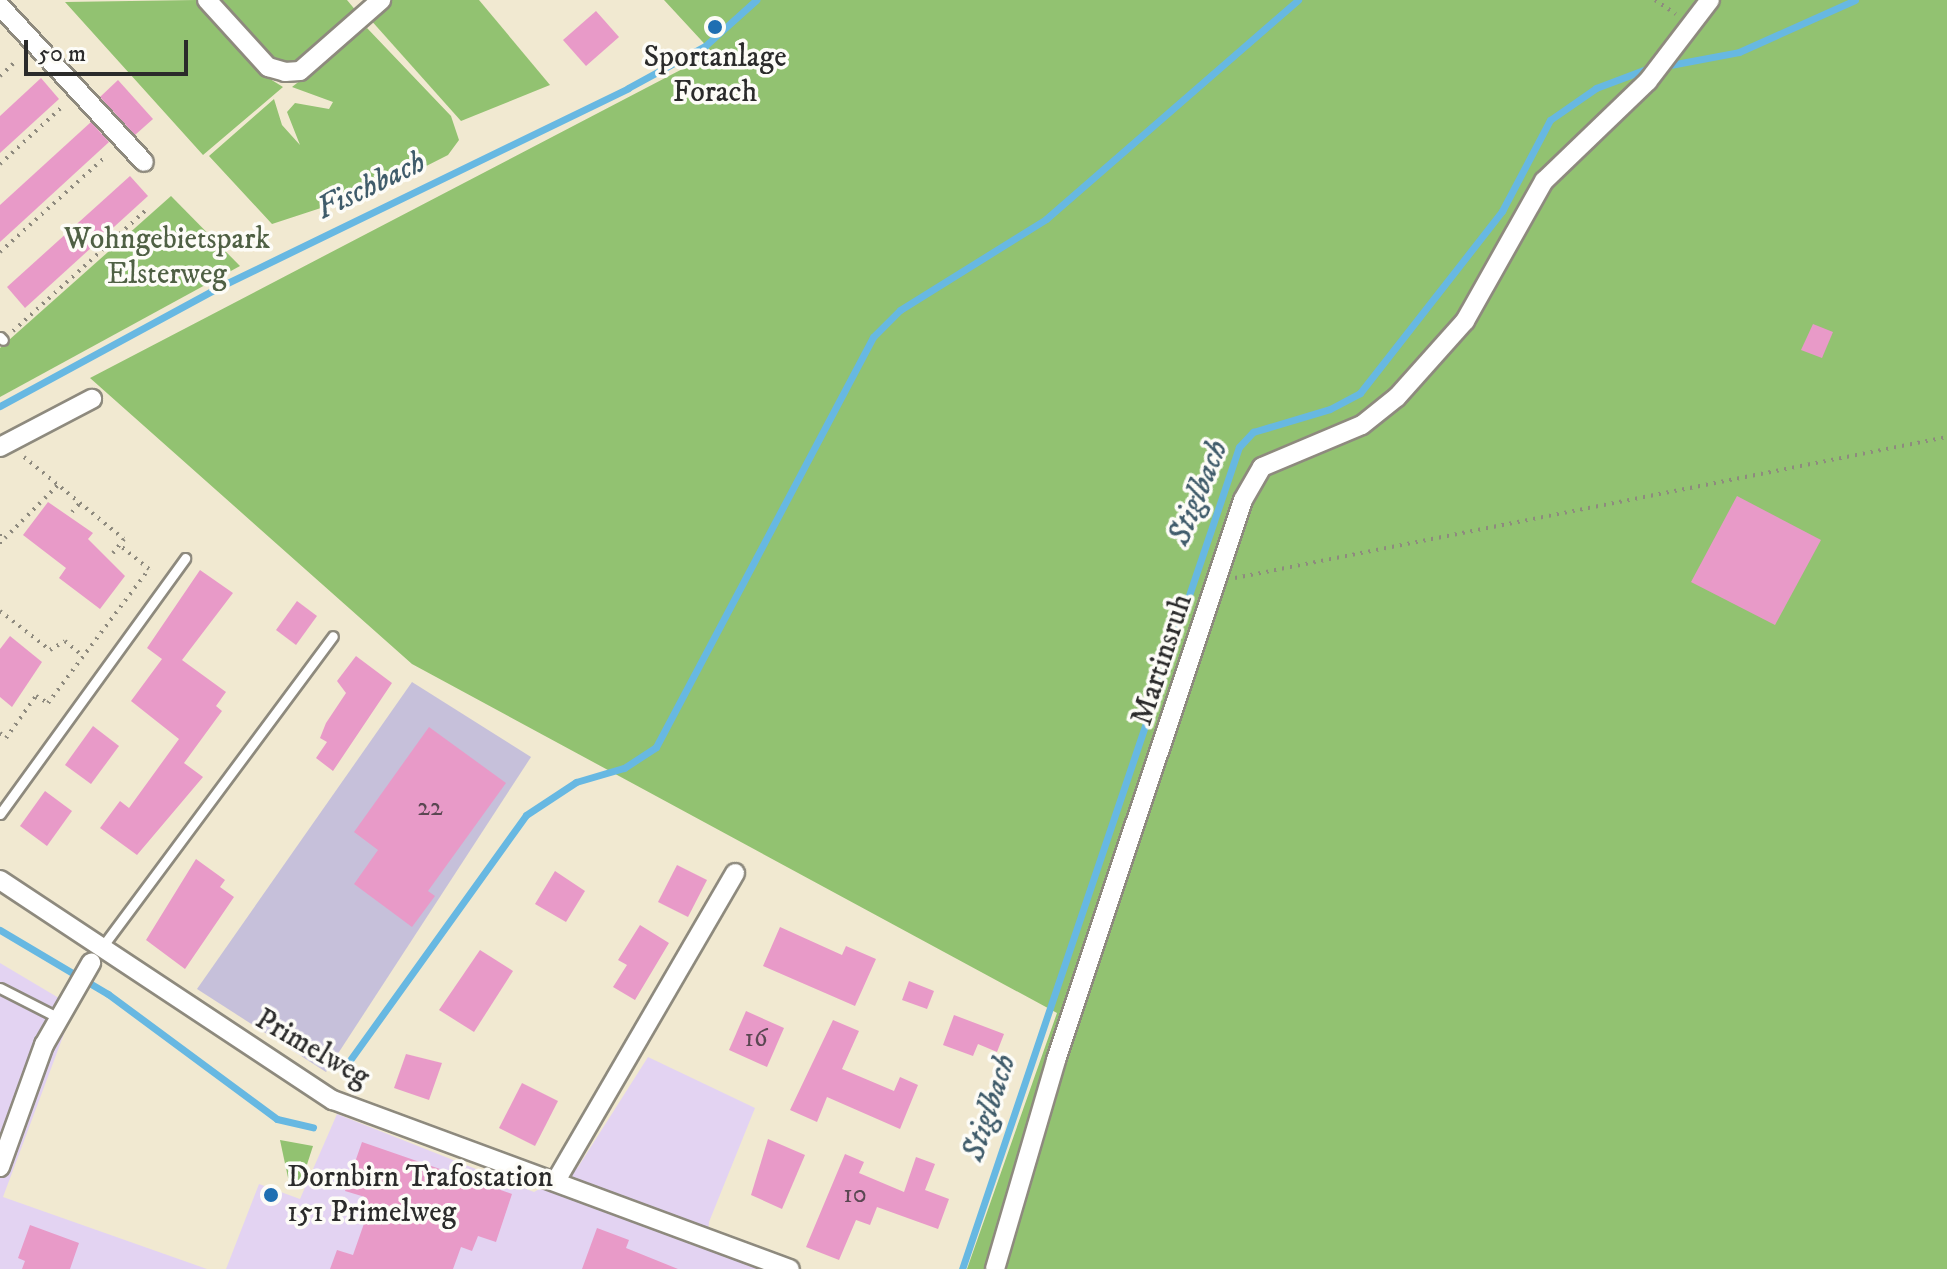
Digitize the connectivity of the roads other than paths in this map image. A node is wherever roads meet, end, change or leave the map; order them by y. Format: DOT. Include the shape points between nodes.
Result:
graph roads {
  1 [pos="207,0"];
  2 [pos="381,0"];
  3 [pos="1710,0"];
  4 [pos="0,6"];
  5 [pos="144,162"];
  6 [pos="92,399"];
  7 [pos="4,445"];
  8 [pos="185,558"];
  9 [pos="333,636"];
  10 [pos="0,814"];
  11 [pos="735,873"];
  12 [pos="0,880"];
  13 [pos="102,947"];
  14 [pos="91,963"];
  15 [pos="0,988"];
  16 [pos="57,1017"];
  17 [pos="0,1167"];
  18 [pos="557,1179"];
  19 [pos="790,1269"];
  20 [pos="995,1269"];
  1 -- 2 [label="street" via="268,67 285,72 300,71"];
  3 -- 20 [label="street, Martinsruh" via="1648,81 1544,181 1465,321 1397,397 1362,425 1262,467 1056,1060"];
  4 -- 5 [label="street"];
  6 -- 7 [label="street"];
  8 -- 10 [label="lane"];
  9 -- 13 [label="lane"];
  11 -- 18 [label="street"];
  12 -- 13 [label="street, Primelweg"];
  13 -- 14 [label="lane"];
  13 -- 18 [label="street, Primelweg" via="333,1100"];
  14 -- 16 [label="street"];
  15 -- 16 [label="lane"];
  16 -- 17 [label="street"];
  18 -- 19 [label="street, Primelweg"];
}
